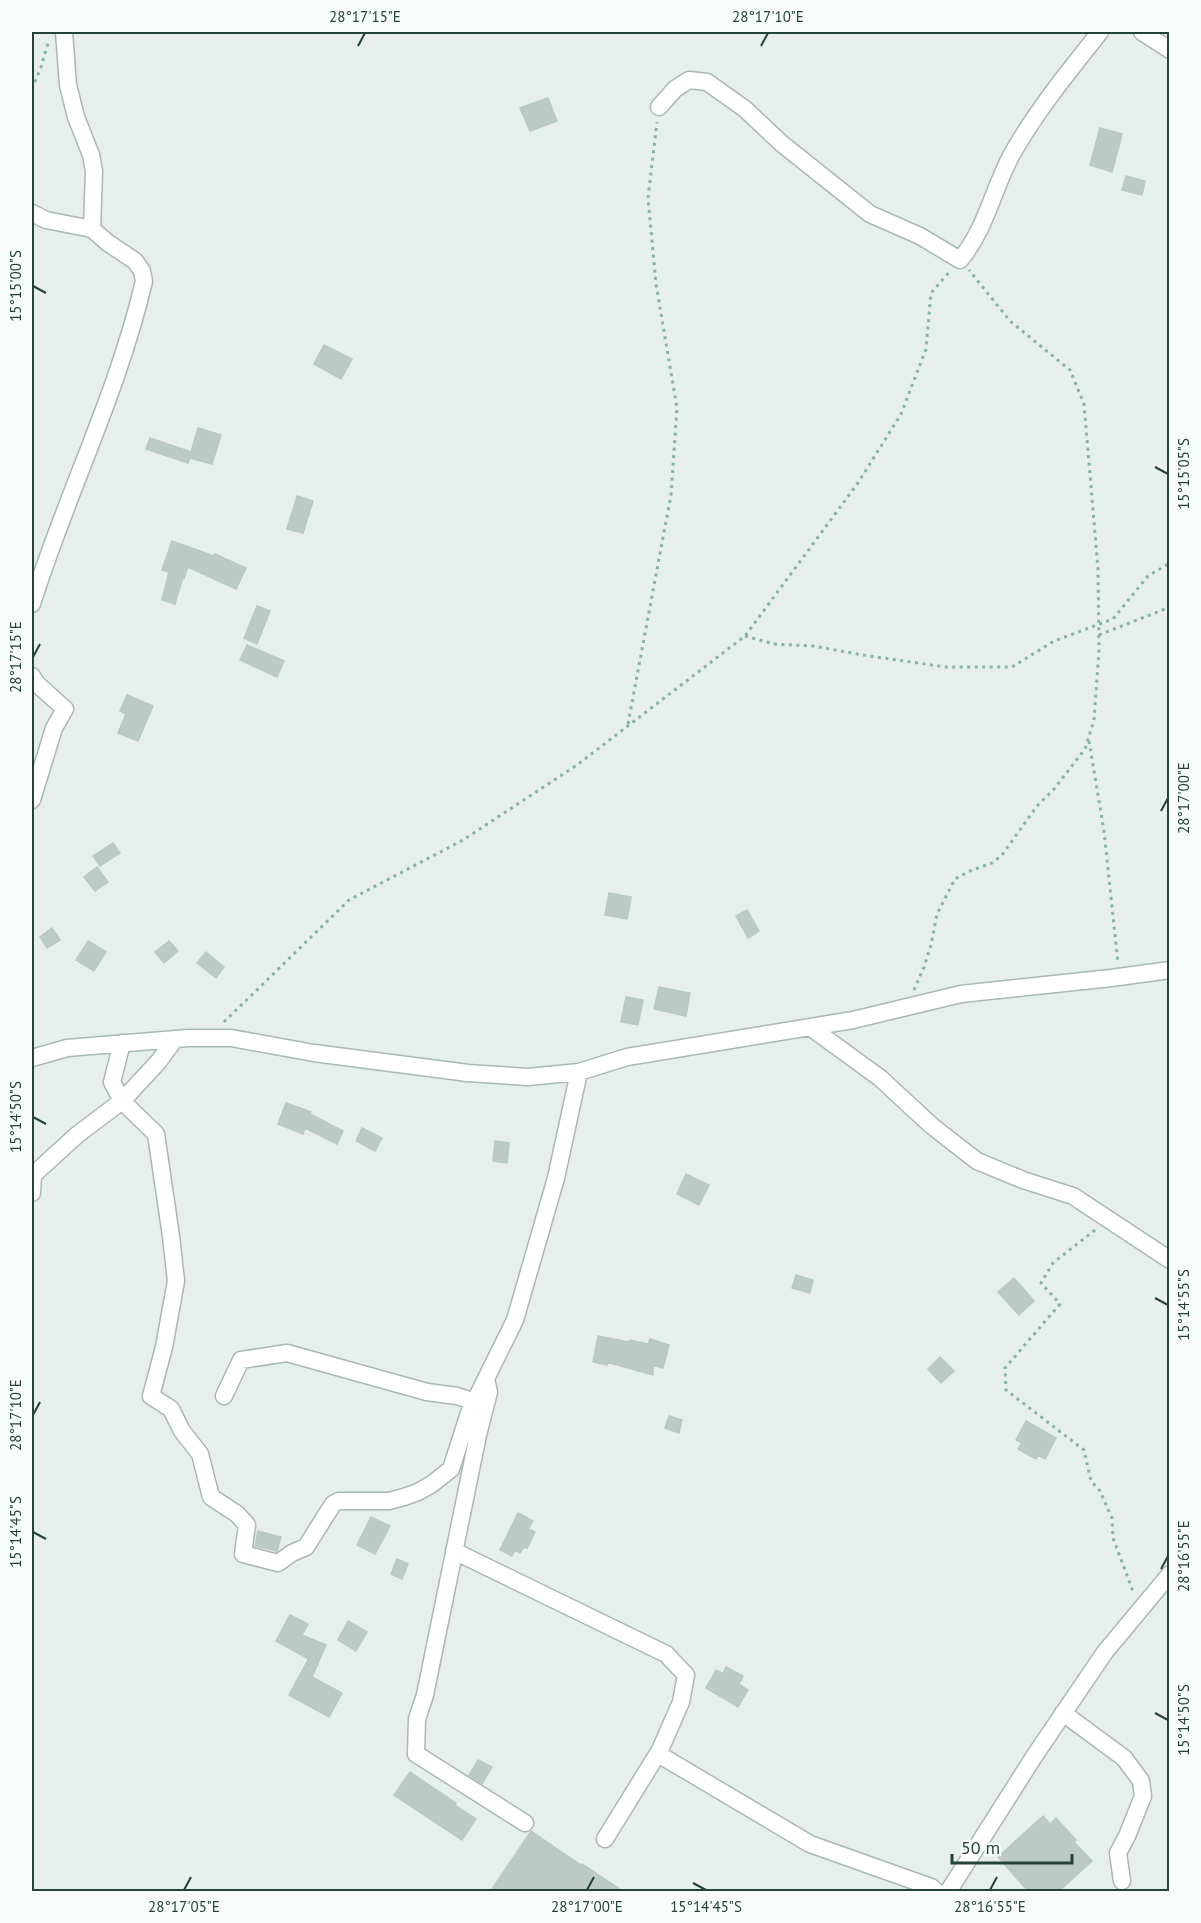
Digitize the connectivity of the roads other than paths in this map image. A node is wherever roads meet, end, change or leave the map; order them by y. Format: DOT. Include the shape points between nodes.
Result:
graph roads {
  1 [pos="64,32"];
  2 [pos="1100,32"];
  3 [pos="1142,32"];
  4 [pos="1170,50"];
  5 [pos="659,107"];
  6 [pos="32,213"];
  7 [pos="92,229"];
  8 [pos="32,604"];
  9 [pos="32,676"];
  10 [pos="32,800"];
  11 [pos="1170,970"];
  12 [pos="810,1028"];
  13 [pos="176,1039"];
  14 [pos="122,1043"];
  15 [pos="32,1058"];
  16 [pos="579,1072"];
  17 [pos="122,1101"];
  18 [pos="32,1193"];
  19 [pos="1170,1260"];
  20 [pos="486,1380"];
  21 [pos="224,1396"];
  22 [pos="475,1402"];
  23 [pos="454,1551"];
  24 [pos="1170,1574"];
  25 [pos="1063,1713"];
  26 [pos="658,1754"];
  27 [pos="525,1823"];
  28 [pos="605,1839"];
  29 [pos="1122,1881"];
  30 [pos="937,1892"];
  31 [pos="948,1892"];
  1 -- 7 [label="street" via="68,85 94,171"];
  2 -- 5 [label="street" via="1011,156 973,245 960,260 920,236 870,214 707,82 689,80"];
  3 -- 4 [label="street"];
  6 -- 7 [label="street" via="46,220"];
  7 -- 8 [label="street" via="135,261 144,281 116,381 47,555"];
  9 -- 10 [label="street" via="65,709 54,728"];
  11 -- 12 [label="street" via="961,994"];
  12 -- 16 [label="street" via="627,1057"];
  12 -- 19 [label="street" via="880,1078 977,1161 1073,1196"];
  13 -- 14 [label="street"];
  13 -- 16 [label="street" via="231,1038 468,1073 528,1077"];
  13 -- 17 [label="street"];
  14 -- 15 [label="street" via="67,1048"];
  14 -- 17 [label="street" via="112,1082"];
  16 -- 20 [label="street" via="556,1178 515,1320"];
  17 -- 18 [label="street" via="33,1175"];
  17 -- 22 [label="street" via="156,1134 176,1281 151,1396 171,1409 200,1454 211,1497 247,1525 243,1554 278,1563 306,1547 333,1504 389,1501 432,1484 451,1469"];
  20 -- 22 [label="street"];
  20 -- 23 [label="street" via="489,1392"];
  21 -- 22 [label="street" via="241,1360 287,1353"];
  23 -- 26 [label="street" via="666,1654 686,1675 681,1702"];
  23 -- 27 [label="street" via="417,1719 416,1754"];
  24 -- 25 [label="street" via="1105,1652"];
  25 -- 29 [label="street" via="1124,1758 1141,1781 1143,1796 1118,1853"];
  25 -- 31 [label="street"];
  26 -- 28 [label="street"];
  26 -- 30 [label="street" via="810,1844"];
}
